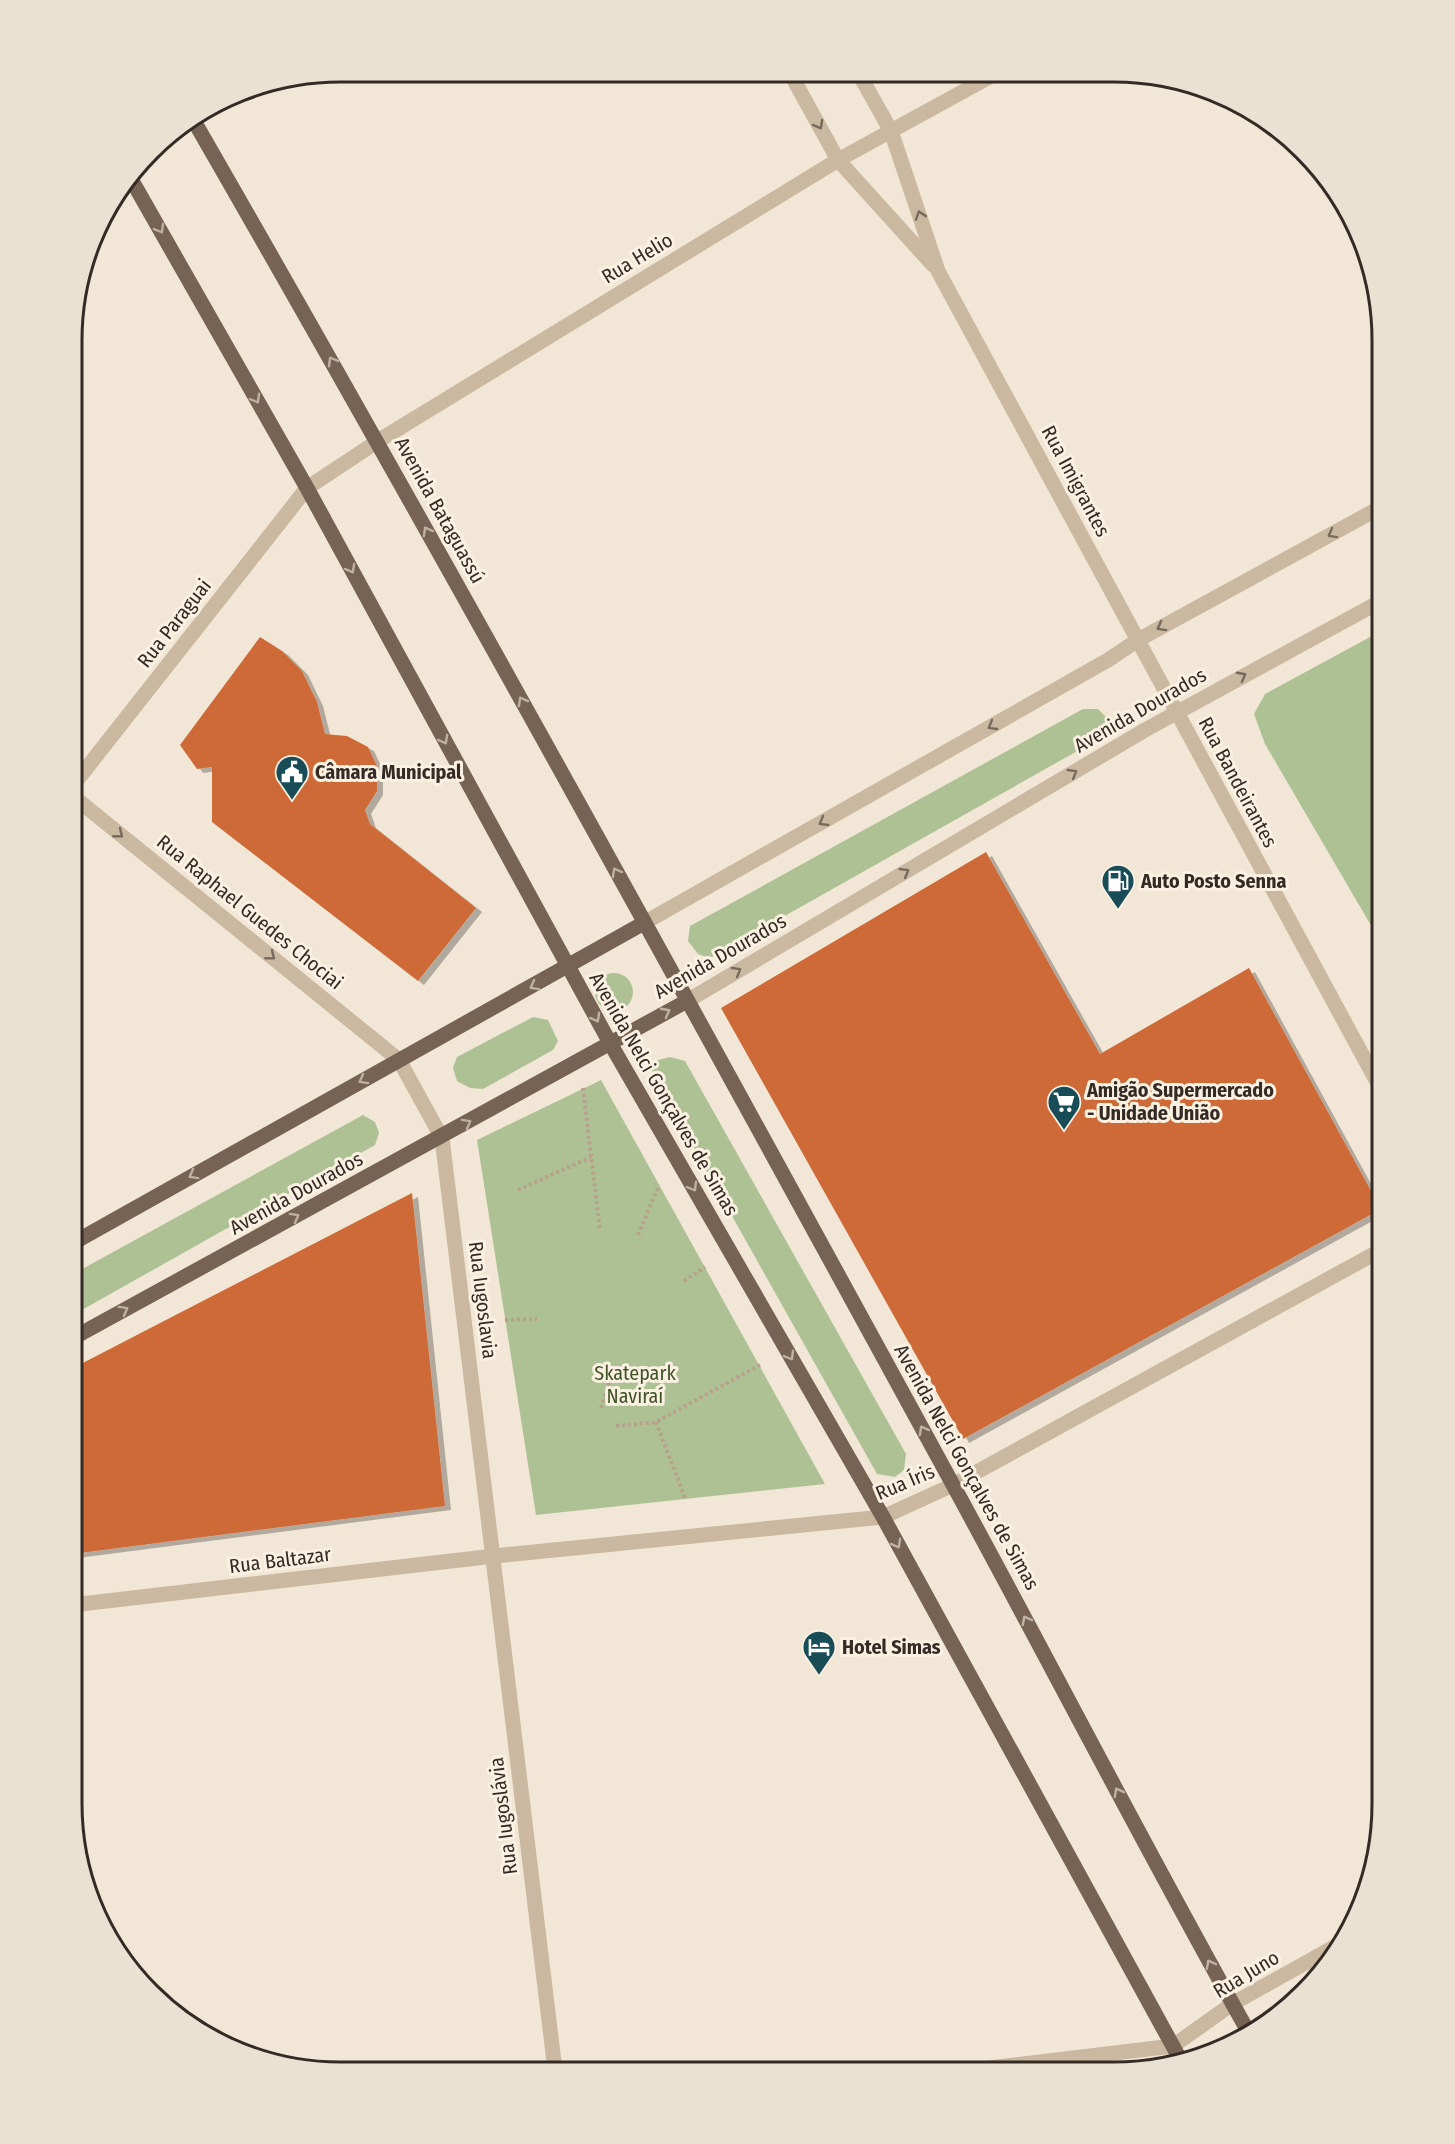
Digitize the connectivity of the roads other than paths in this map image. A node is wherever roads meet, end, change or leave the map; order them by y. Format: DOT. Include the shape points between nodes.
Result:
graph roads {
  1 [pos="795,82"];
  2 [pos="863,82"];
  3 [pos="980,82"];
  4 [pos="197,126"];
  5 [pos="891,131"];
  6 [pos="838,160"];
  7 [pos="135,185"];
  8 [pos="938,271"];
  9 [pos="378,441"];
  10 [pos="307,488"];
  11 [pos="1372,512"];
  12 [pos="1372,606"];
  13 [pos="1138,640"];
  14 [pos="1177,712"];
  15 [pos="82,774"];
  16 [pos="82,803"];
  17 [pos="644,923"];
  18 [pos="568,967"];
  19 [pos="687,1001"];
  20 [pos="610,1043"];
  21 [pos="399,1060"];
  22 [pos="1372,1073"];
  23 [pos="441,1138"];
  24 [pos="82,1238"];
  25 [pos="1372,1255"];
  26 [pos="82,1333"];
  27 [pos="953,1485"];
  28 [pos="883,1517"];
  29 [pos="494,1556"];
  30 [pos="82,1604"];
  31 [pos="1326,1952"];
  32 [pos="1232,2004"];
  33 [pos="1245,2027"];
  34 [pos="1177,2053"];
  35 [pos="554,2062"];
  36 [pos="1072,2062"];
  1 -- 6 [label="street, Rua Imigrantes, one-way"];
  2 -- 5 [label="street, Rua Imigrantes"];
  3 -- 5 [label="street, Rua Helio"];
  9 -- 4 [label="main road, Avenida Bataguassú, one-way"];
  5 -- 6 [label="street, Rua Helio"];
  8 -- 5 [label="street, Rua Imigrantes, one-way"];
  6 -- 8 [label="street, Rua Imigrantes"];
  6 -- 9 [label="street, Rua Helio"];
  7 -- 10 [label="main road, one-way"];
  8 -- 13 [label="street, Rua Imigrantes"];
  9 -- 10 [label="street, Rua Helio"];
  17 -- 9 [label="main road, Avenida Bataguassú, one-way"];
  10 -- 15 [label="street, Rua Paraguai"];
  10 -- 18 [label="main road, one-way"];
  11 -- 13 [label="street, one-way"];
  14 -- 12 [label="street, Avenida Dourados, one-way"];
  13 -- 14 [label="street, Rua Imigrantes"];
  13 -- 17 [label="street, one-way"];
  19 -- 14 [label="street, Avenida Dourados, one-way"];
  14 -- 22 [label="street, Rua Bandeirantes"];
  16 -- 21 [label="street, Rua Raphael Guedes Chociai, one-way"];
  17 -- 18 [label="main road"];
  17 -- 19 [label="main road, Avenida Nelci Gonçalves de Simas"];
  18 -- 20 [label="main road, Avenida Nelci Gonçalves de Simas, one-way"];
  18 -- 21 [label="main road, one-way"];
  20 -- 19 [label="main road, Avenida Dourados, one-way"];
  27 -- 19 [label="main road, Avenida Nelci Gonçalves de Simas, one-way"];
  23 -- 20 [label="main road, Avenida Dourados, one-way"];
  20 -- 28 [label="main road, Avenida Nelci Gonçalves de Simas, one-way"];
  21 -- 23 [label="street, Rua Iugoslavia"];
  21 -- 24 [label="main road, one-way"];
  26 -- 23 [label="main road, Avenida Dourados, one-way"];
  23 -- 29 [label="street, Rua Iugoslavia"];
  25 -- 27 [label="street, Rua Íris"];
  27 -- 28 [label="street, Rua Íris"];
  32 -- 27 [label="main road, Avenida Nelci Gonçalves de Simas, one-way"];
  28 -- 29 [label="street, Rua Íris"];
  28 -- 34 [label="main road, Avenida Nelci Gonçalves de Simas, one-way"];
  29 -- 30 [label="street, Rua Baltazar"];
  29 -- 35 [label="street, Rua Iugoslávia"];
  31 -- 32 [label="street, Rua Juno"];
  32 -- 33 [label="main road, Avenida Nelci Gonçalves de Simas"];
  32 -- 34 [label="street, Rua Juno"];
  34 -- 36 [label="street"];
}
